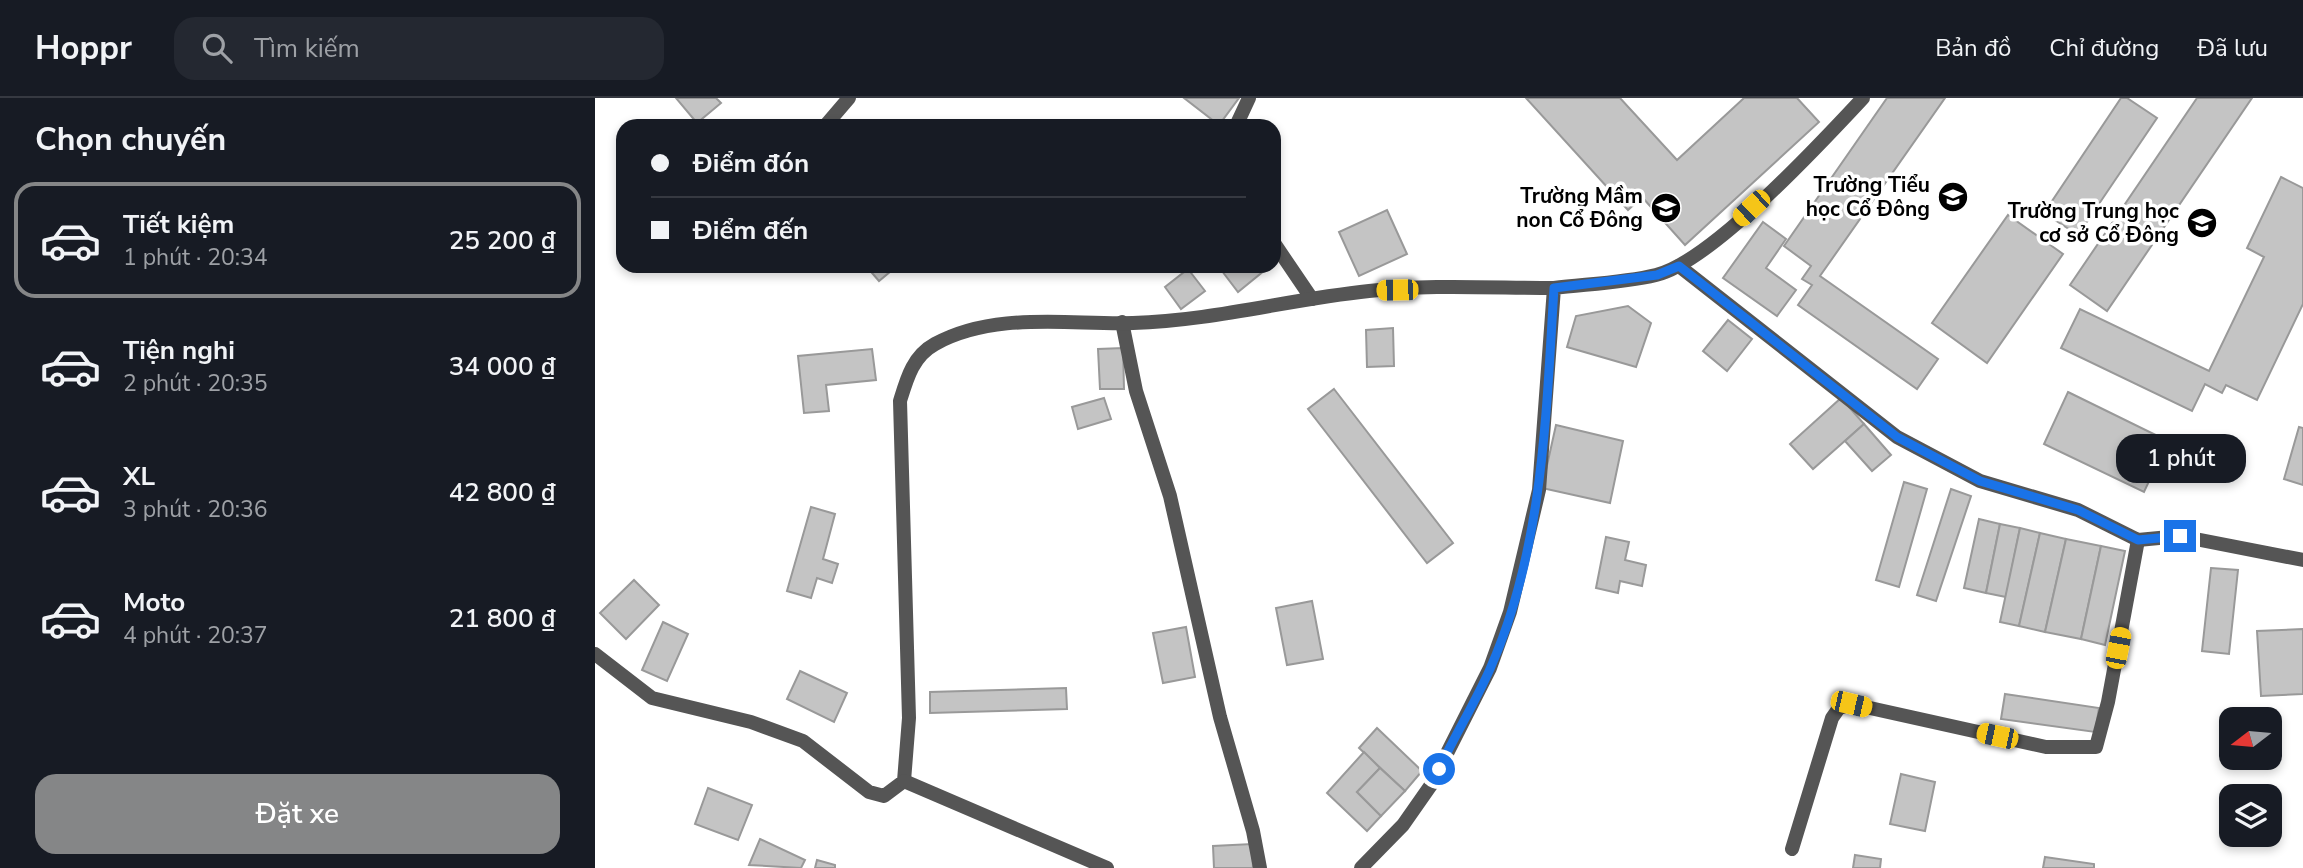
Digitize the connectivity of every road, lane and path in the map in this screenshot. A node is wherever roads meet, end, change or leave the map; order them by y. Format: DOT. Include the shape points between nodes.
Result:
graph roads {
  1 [pos="849,98"];
  2 [pos="1249,98"];
  3 [pos="1863,98"];
  4 [pos="831,119"];
  5 [pos="1239,119"];
  6 [pos="1281,254"];
  7 [pos="1679,266"];
  8 [pos="1554,288"];
  9 [pos="1311,299"];
  10 [pos="1122,322"];
  11 [pos="2138,540"];
  12 [pos="2303,560"];
  13 [pos="595,654"];
  14 [pos="904,781"];
  15 [pos="1791,849"];
  16 [pos="1107,868"];
  17 [pos="1260,868"];
  18 [pos="1361,868"];
  1 -- 4 [label="street"];
  2 -- 5 [label="street"];
  3 -- 7 [label="street" via="1823,142 1733,225"];
  6 -- 9 [label="street"];
  7 -- 8 [label="street" via="1657,275"];
  7 -- 11 [label="street" via="1897,437 1980,481 2078,510"];
  8 -- 9 [label="street" via="1371,290"];
  8 -- 18 [label="street" via="1539,490 1510,612 1490,668 1431,785 1403,825"];
  9 -- 10 [label="street" via="1205,316"];
  10 -- 14 [label="street" via="1034,321 970,330 935,344 917,358 906,379 900,401 909,718"];
  10 -- 17 [label="street" via="1136,391 1170,496"];
  11 -- 12 [label="street" via="2180,536"];
  11 -- 15 [label="street" via="2109,702 2096,747 2046,747 1851,704 1839,708"];
  13 -- 14 [label="street" via="652,698 751,722 803,741 878,796 891,793"];
  14 -- 16 [label="street"];
}
